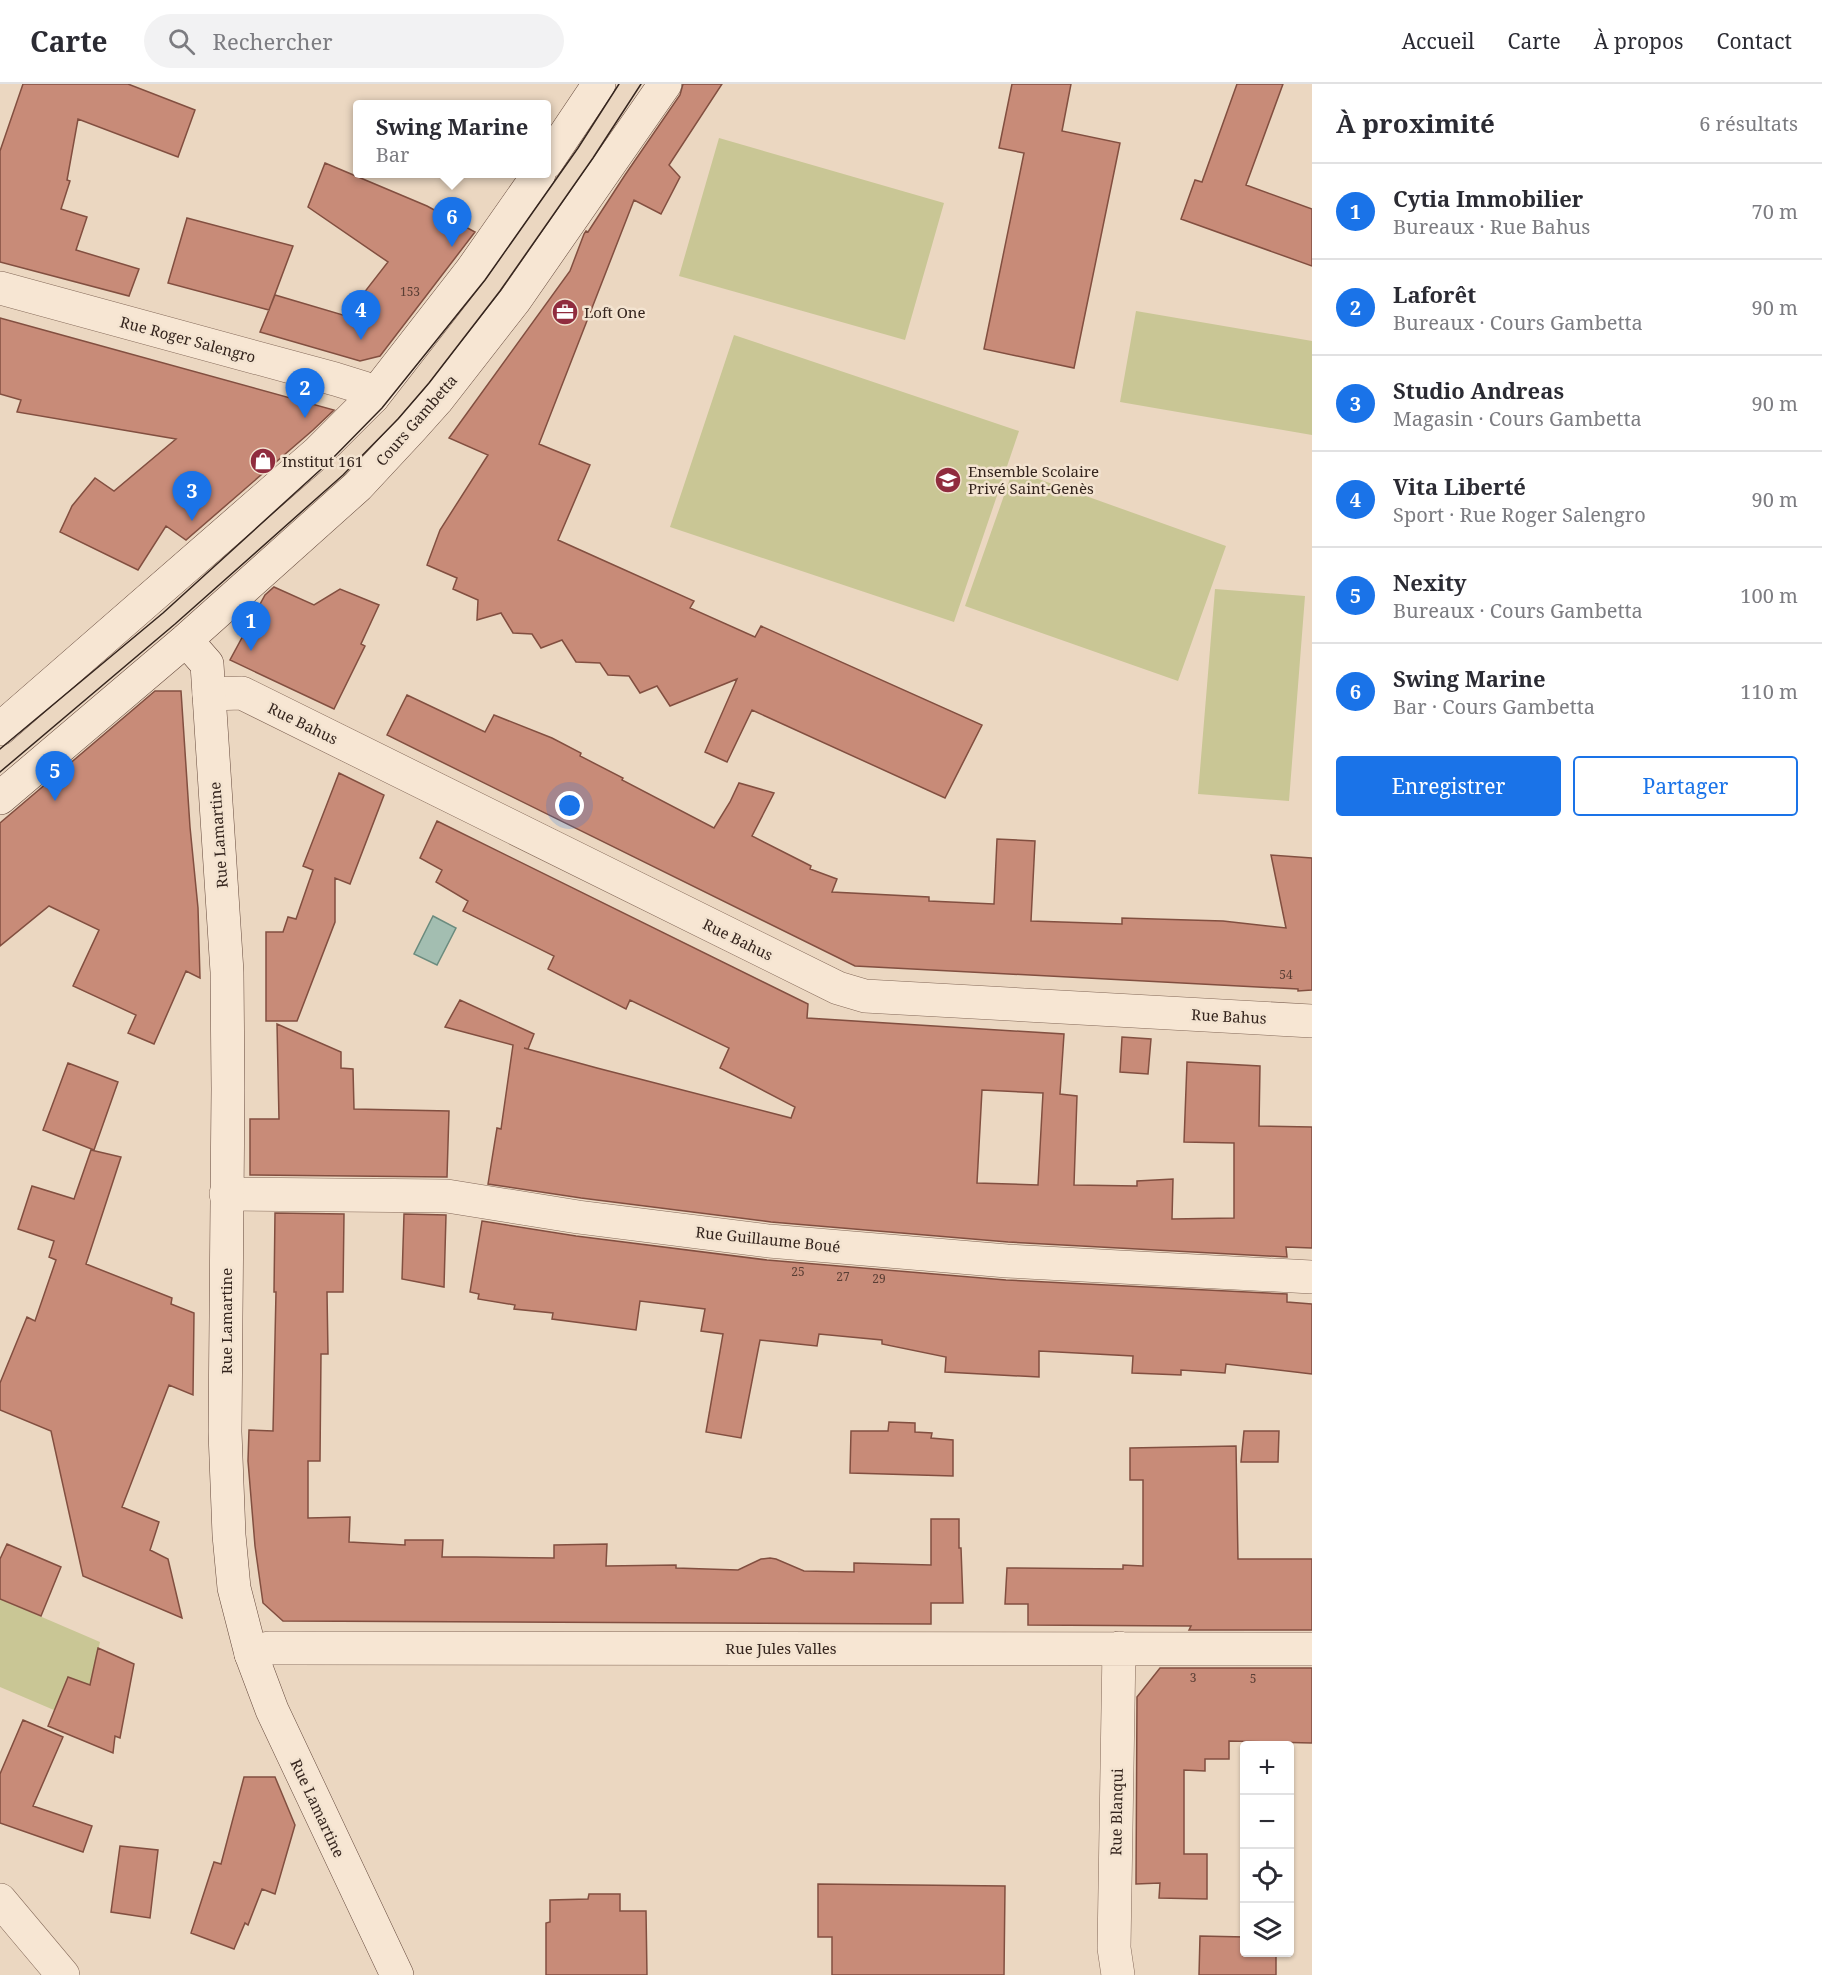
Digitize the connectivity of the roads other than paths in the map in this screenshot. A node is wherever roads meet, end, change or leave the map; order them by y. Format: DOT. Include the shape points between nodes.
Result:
graph roads {
  1 [pos="599,84"];
  2 [pos="665,84"];
  3 [pos="551,156"];
  4 [pos="536,178"];
  5 [pos="0,288"];
  6 [pos="373,397"];
  7 [pos="186,640"];
  8 [pos="209,694"];
  9 [pos="0,729"];
  10 [pos="0,798"];
  11 [pos="1312,1021"];
  12 [pos="226,1194"];
  13 [pos="1312,1277"];
  14 [pos="1119,1648"];
  15 [pos="1312,1649"];
  16 [pos="251,1654"];
  17 [pos="4,1912"];
  18 [pos="63,1975"];
  19 [pos="397,1975"];
  20 [pos="1118,1975"];
  1 -- 3 [label="street"];
  2 -- 7 [label="street, Cours Gambetta" via="515,300 437,400 358,486"];
  4 -- 6 [label="street" via="471,271"];
  5 -- 6 [label="street, Rue Roger Salengro" via="335,379 364,388"];
  6 -- 9 [label="street" via="318,452"];
  7 -- 8 [label="street, Rue Lamartine" via="207,664"];
  7 -- 10 [label="street, Cours Gambetta"];
  8 -- 11 [label="street, Rue Bahus" via="242,693 837,988 865,996"];
  8 -- 12 [label="street, Rue Lamartine" via="227,972"];
  12 -- 13 [label="street, Rue Guillaume Boué" via="447,1196 769,1241 1007,1261"];
  12 -- 16 [label="street, Rue Lamartine" via="225,1432 229,1535 234,1588"];
  14 -- 15 [label="street, Rue Jules Valles"];
  14 -- 16 [label="street, Rue Jules Valles" via="268,1648"];
  14 -- 20 [label="street, Rue Blanqui" via="1114,1948"];
  16 -- 19 [label="street, Rue Lamartine" via="272,1710"];
  17 -- 18 [label="street"];
}
